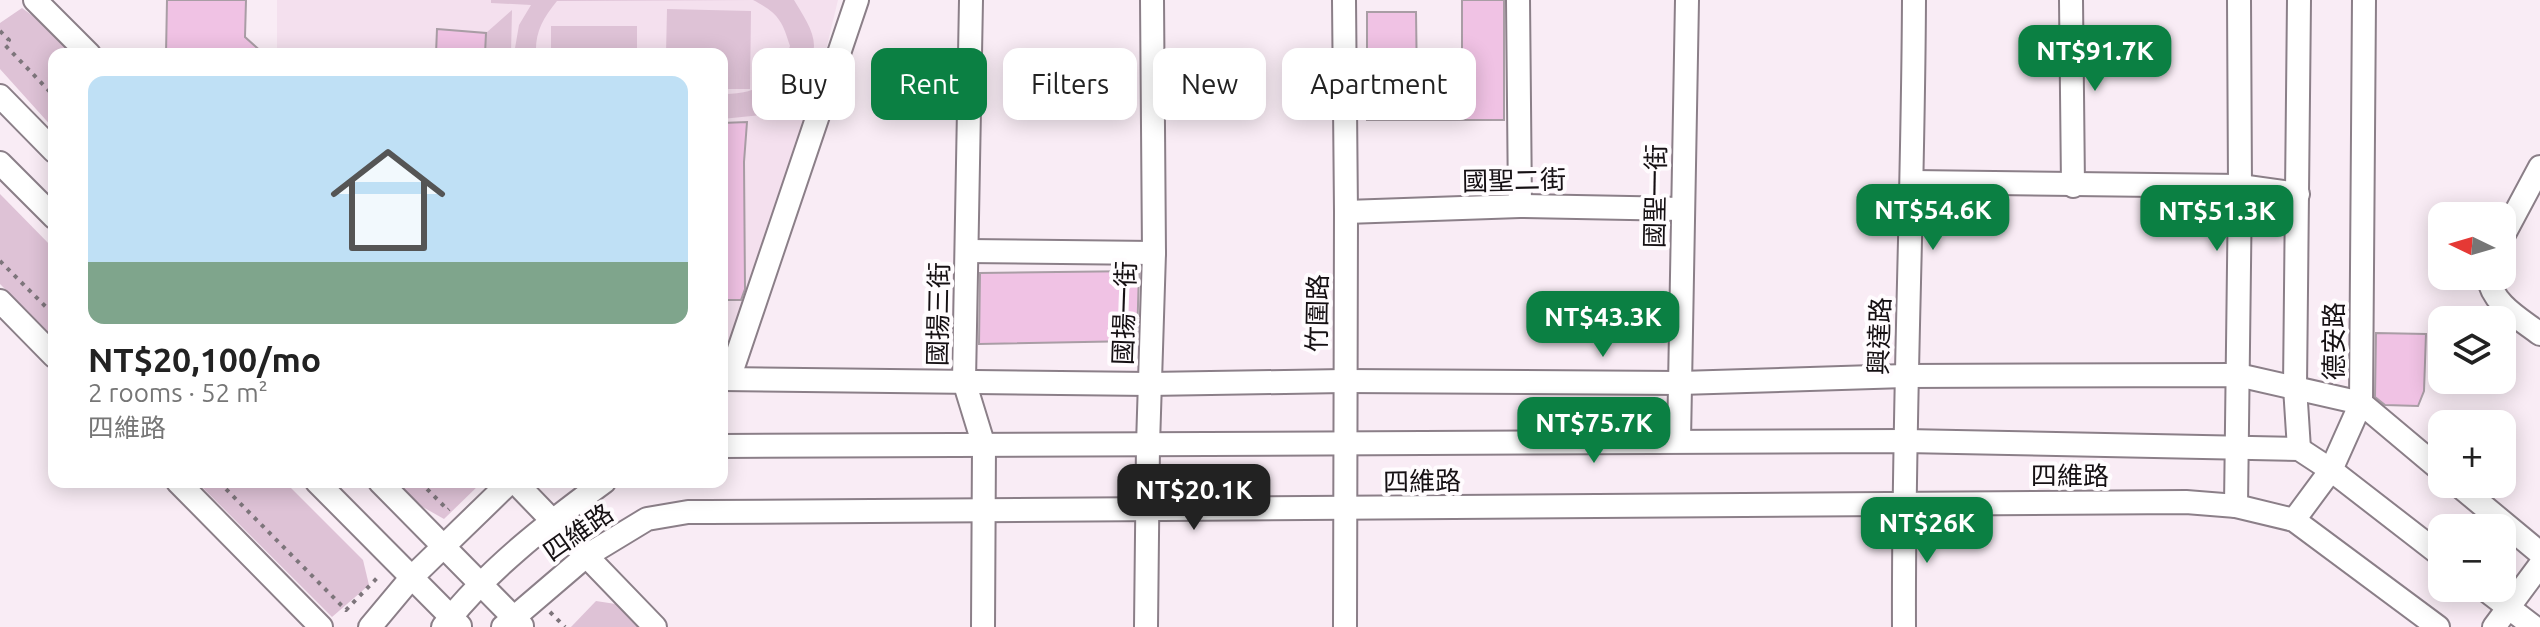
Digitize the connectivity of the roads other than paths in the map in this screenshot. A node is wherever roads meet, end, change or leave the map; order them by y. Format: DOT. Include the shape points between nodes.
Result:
graph roads {
  1 [pos="35,0"];
  2 [pos="857,0"];
  3 [pos="971,0"];
  4 [pos="1152,0"];
  5 [pos="1344,0"];
  6 [pos="1518,0"];
  7 [pos="1687,0"];
  8 [pos="1914,0"];
  9 [pos="2071,0"];
  10 [pos="2239,0"];
  11 [pos="2299,0"];
  12 [pos="2364,0"];
  13 [pos="83,48"];
  14 [pos="0,96"];
  15 [pos="48,145"];
  16 [pos="0,163"];
  17 [pos="2540,167"];
  18 [pos="1913,182"];
  19 [pos="2073,186"];
  20 [pos="2240,186"];
  21 [pos="2298,194"];
  22 [pos="1520,206"];
  23 [pos="1682,209"];
  24 [pos="48,211"];
  25 [pos="1346,212"];
  26 [pos="2516,212"];
  27 [pos="967,251"];
  28 [pos="1154,253"];
  29 [pos="2490,290"];
  30 [pos="0,301"];
  31 [pos="2540,334"];
  32 [pos="48,350"];
  33 [pos="728,373"];
  34 [pos="2238,375"];
  35 [pos="1905,376"];
  36 [pos="728,379"];
  37 [pos="964,381"];
  38 [pos="1344,381"];
  39 [pos="1680,383"];
  40 [pos="1149,384"];
  41 [pos="2295,387"];
  42 [pos="2361,403"];
  43 [pos="1679,441"];
  44 [pos="1905,441"];
  45 [pos="1148,445"];
  46 [pos="1344,445"];
  47 [pos="728,446"];
  48 [pos="984,446"];
  49 [pos="2237,448"];
  50 [pos="2299,449"];
  51 [pos="2428,459"];
  52 [pos="2331,470"];
  53 [pos="184,488"];
  54 [pos="323,488"];
  55 [pos="386,488"];
  56 [pos="506,488"];
  57 [pos="518,488"];
  58 [pos="596,488"];
  59 [pos="2474,498"];
  60 [pos="1903,504"];
  61 [pos="2236,506"];
  62 [pos="1147,509"];
  63 [pos="1346,510"];
  64 [pos="982,513"];
  65 [pos="2294,520"];
  66 [pos="551,521"];
  67 [pos="2428,545"];
  68 [pos="444,547"];
  69 [pos="2540,553"];
  70 [pos="586,556"];
  71 [pos="2540,565"];
  72 [pos="411,578"];
  73 [pos="481,584"];
  74 [pos="2502,602"];
  75 [pos="2510,608"];
  76 [pos="451,624"];
  77 [pos="513,624"];
  78 [pos="321,627"];
  79 [pos="370,627"];
  80 [pos="655,627"];
  81 [pos="983,627"];
  82 [pos="1146,627"];
  83 [pos="1345,627"];
  84 [pos="1904,627"];
  85 [pos="2438,627"];
  86 [pos="2494,627"];
  87 [pos="2534,627"];
  1 -- 13 [label="street"];
  2 -- 33 [label="street"];
  3 -- 27 [label="street, 國揚三街"];
  4 -- 28 [label="street, 國揚一街"];
  5 -- 25 [label="street, 竹圍路"];
  6 -- 22 [label="street"];
  7 -- 23 [label="street, 國聖一街"];
  8 -- 18 [label="street, 興達路"];
  9 -- 19 [label="street"];
  10 -- 20 [label="street"];
  11 -- 21 [label="street, 德安路"];
  12 -- 42 [label="street, 德安路"];
  14 -- 15 [label="street"];
  16 -- 24 [label="street"];
  17 -- 26 [label="street"];
  18 -- 19 [label="street"];
  18 -- 35 [label="street, 興達路"];
  19 -- 20 [label="street"];
  20 -- 21 [label="street"];
  20 -- 34 [label="street"];
  21 -- 41 [label="street, 德安路"];
  22 -- 23 [label="street, 國聖二街"];
  22 -- 25 [label="street, 國聖二街"];
  23 -- 39 [label="street, 國聖一街"];
  25 -- 38 [label="street, 竹圍路"];
  27 -- 28 [label="street"];
  27 -- 37 [label="street, 國揚三街"];
  28 -- 40 [label="street, 國揚一街"];
  29 -- 31 [label="street"];
  30 -- 32 [label="street"];
  34 -- 35 [label="street"];
  34 -- 41 [label="street"];
  34 -- 49 [label="street"];
  35 -- 39 [label="street"];
  35 -- 44 [label="street, 興達路"];
  36 -- 37 [label="street"];
  37 -- 40 [label="street"];
  37 -- 48 [label="street, 國揚三街"];
  38 -- 39 [label="street"];
  38 -- 40 [label="street"];
  38 -- 46 [label="street, 竹圍路"];
  39 -- 43 [label="street, 國聖一街"];
  40 -- 45 [label="street, 國揚一街"];
  41 -- 42 [label="street"];
  41 -- 50 [label="street, 德安路"];
  42 -- 51 [label="street"];
  42 -- 52 [label="street, 德安路"];
  43 -- 44 [label="street, 四維路"];
  43 -- 46 [label="street, 四維路"];
  44 -- 49 [label="street, 四維路"];
  44 -- 60 [label="street, 興達路"];
  45 -- 46 [label="street, 四維路"];
  45 -- 48 [label="street, 四維路"];
  45 -- 62 [label="street, 國揚一街"];
  46 -- 63 [label="street, 竹圍路"];
  47 -- 48 [label="street, 四維路"];
  48 -- 64 [label="street, 國揚三街"];
  49 -- 50 [label="street, 四維路"];
  49 -- 61 [label="street"];
  50 -- 52 [label="street"];
  52 -- 65 [label="street, 德安路"];
  52 -- 67 [label="street"];
  53 -- 78 [label="street"];
  54 -- 72 [label="street"];
  55 -- 68 [label="street"];
  56 -- 68 [label="street"];
  57 -- 66 [label="street"];
  58 -- 66 [label="street, 四維路"];
  59 -- 69 [label="street"];
  60 -- 61 [label="street, 四維路"];
  60 -- 63 [label="street, 四維路"];
  60 -- 84 [label="street, 興達路"];
  61 -- 65 [label="street, 四維路"];
  62 -- 63 [label="street, 四維路"];
  62 -- 64 [label="street, 四維路"];
  62 -- 82 [label="street, 國揚一街"];
  63 -- 83 [label="street, 竹圍路"];
  64 -- 70 [label="street, 四維路" via="688,512 647,519"];
  64 -- 81 [label="street, 國揚三街"];
  65 -- 85 [label="street, 四維路"];
  66 -- 70 [label="street"];
  66 -- 73 [label="street, 四維路"];
  68 -- 72 [label="street"];
  68 -- 73 [label="street"];
  70 -- 77 [label="street, 四維路"];
  70 -- 80 [label="street"];
  71 -- 75 [label="street"];
  72 -- 76 [label="street"];
  72 -- 79 [label="street"];
  73 -- 76 [label="street, 四維路"];
  73 -- 77 [label="street"];
  74 -- 75 [label="street"];
  75 -- 86 [label="street"];
  75 -- 87 [label="street"];
}
